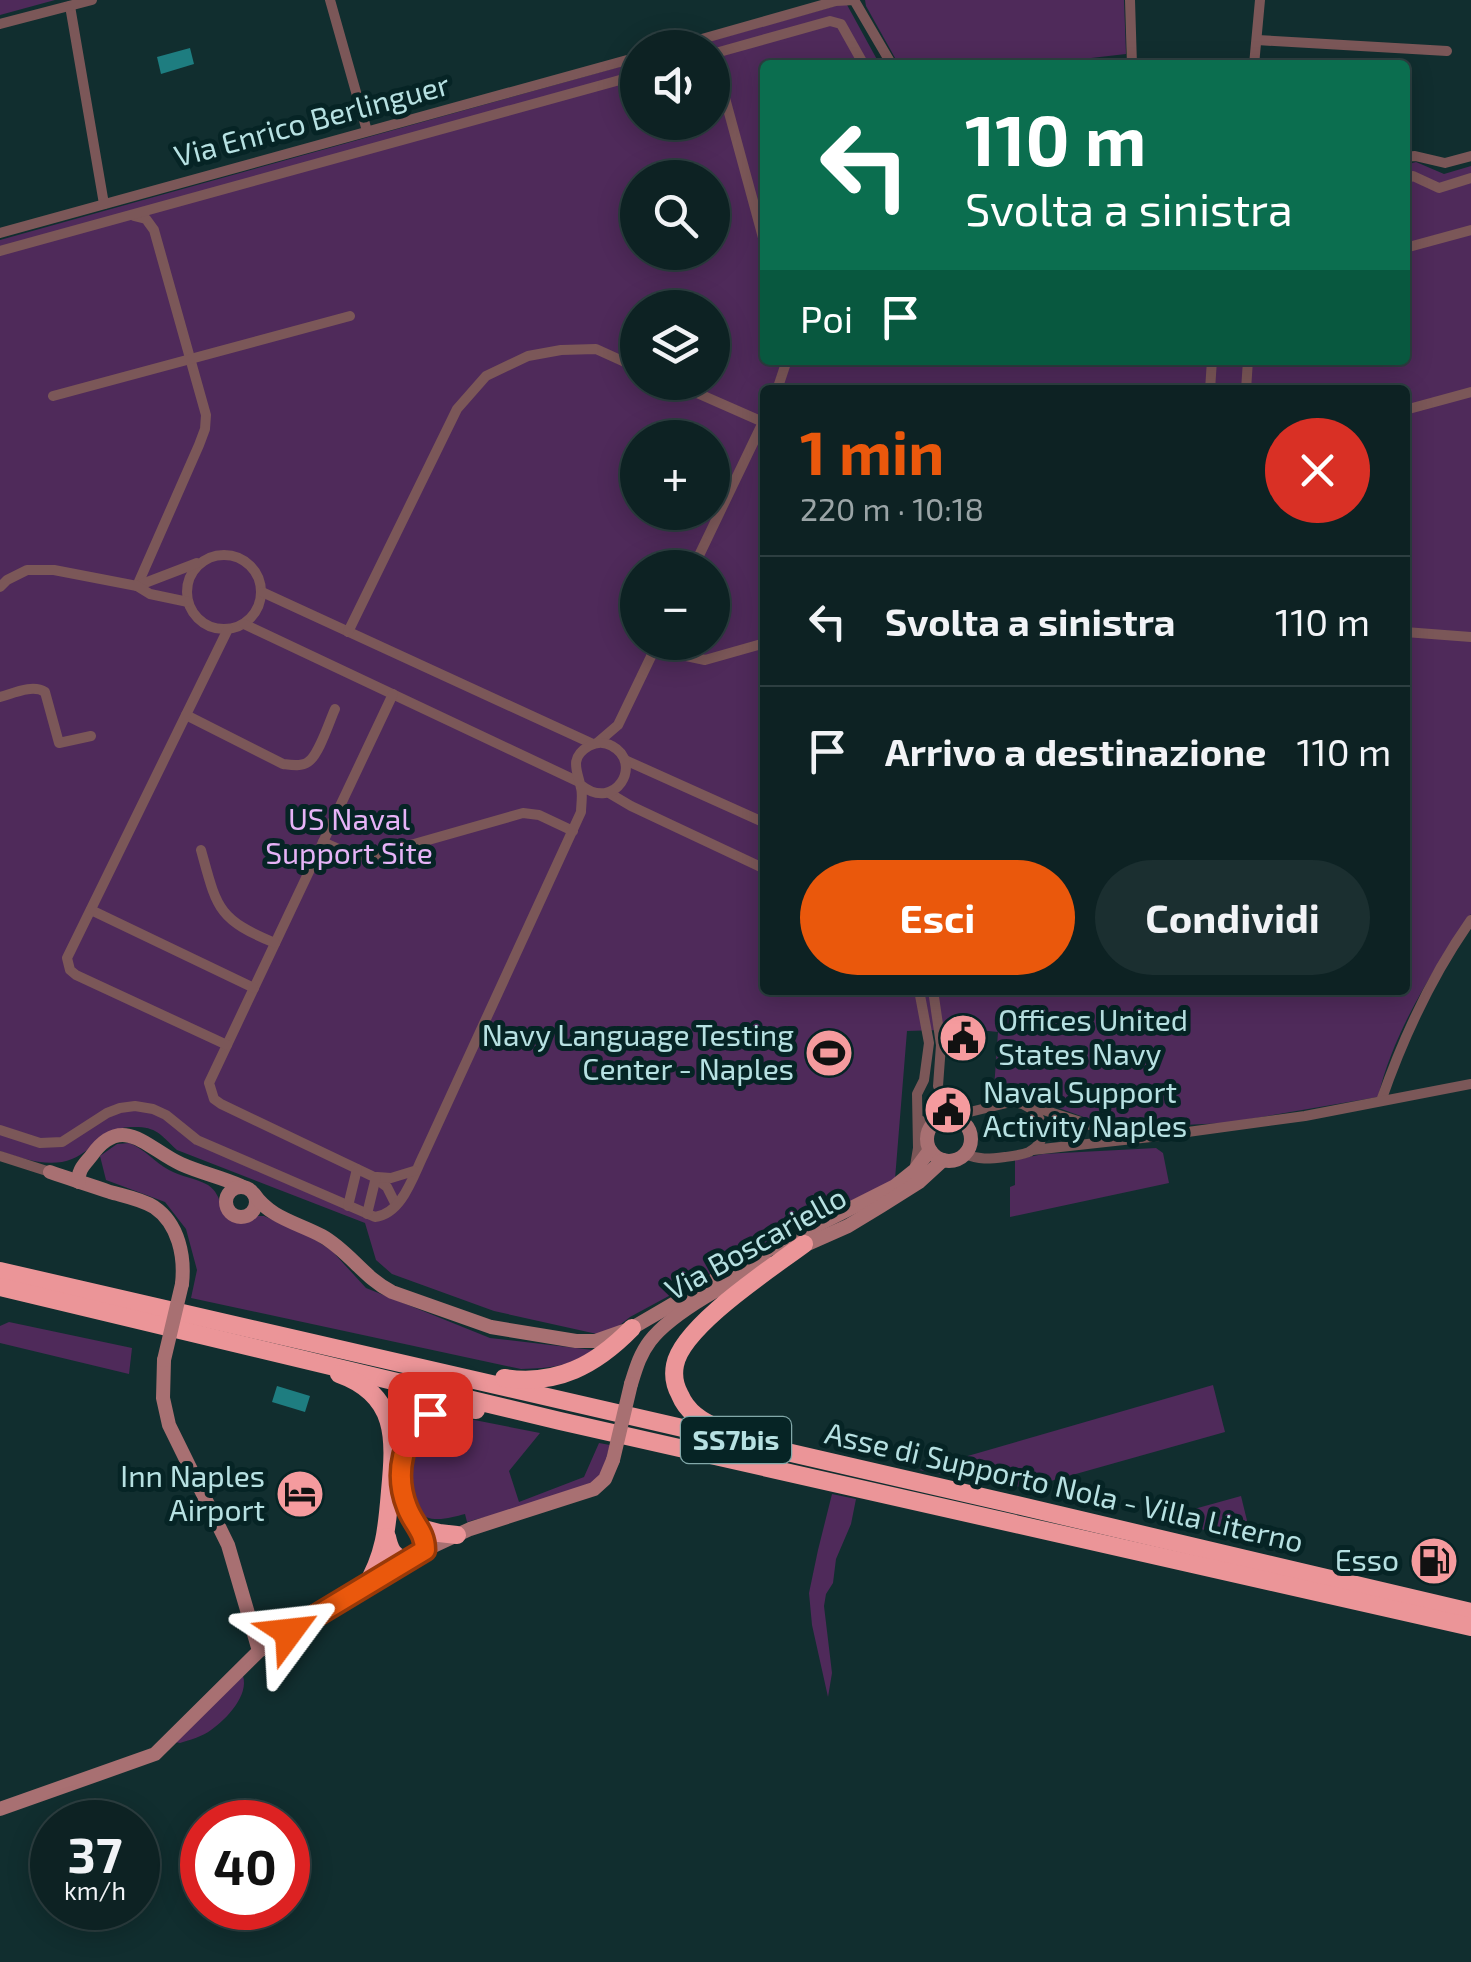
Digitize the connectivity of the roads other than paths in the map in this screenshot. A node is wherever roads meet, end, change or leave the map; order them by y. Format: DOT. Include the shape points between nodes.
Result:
graph roads {
  1 [pos="92,0"];
  2 [pos="330,0"];
  3 [pos="854,0"];
  4 [pos="1130,0"];
  5 [pos="1260,0"];
  6 [pos="70,6"];
  7 [pos="0,24"];
  8 [pos="730,31"];
  9 [pos="1256,40"];
  10 [pos="730,49"];
  11 [pos="1447,51"];
  12 [pos="861,60"];
  13 [pos="889,60"];
  14 [pos="1132,60"];
  15 [pos="1254,60"];
  16 [pos="620,62"];
  17 [pos="620,80"];
  18 [pos="730,116"];
  19 [pos="367,131"];
  20 [pos="1410,156"];
  21 [pos="1471,156"];
  22 [pos="1410,177"];
  23 [pos="1471,178"];
  24 [pos="104,204"];
  25 [pos="168,204"];
  26 [pos="129,215"];
  27 [pos="760,227"];
  28 [pos="154,230"];
  29 [pos="1471,230"];
  30 [pos="0,233"];
  31 [pos="1410,247"];
  32 [pos="0,251"];
  33 [pos="350,316"];
  34 [pos="190,359"];
  35 [pos="620,360"];
  36 [pos="1471,392"];
  37 [pos="53,396"];
  38 [pos="714,400"];
  39 [pos="1410,409"];
  40 [pos="760,419"];
  41 [pos="760,429"];
  42 [pos="703,550"];
  43 [pos="210,557"];
  44 [pos="137,586"];
  45 [pos="0,587"];
  46 [pos="262,592"];
  47 [pos="188,602"];
  48 [pos="204,624"];
  49 [pos="244,624"];
  50 [pos="228,629"];
  51 [pos="348,632"];
  52 [pos="1410,632"];
  53 [pos="1471,637"];
  54 [pos="760,644"];
  55 [pos="730,653"];
  56 [pos="214,660"];
  57 [pos="649,660"];
  58 [pos="393,694"];
  59 [pos="0,697"];
  60 [pos="335,709"];
  61 [pos="186,716"];
  62 [pos="618,724"];
  63 [pos="91,736"];
  64 [pos="595,744"];
  65 [pos="622,756"];
  66 [pos="580,784"];
  67 [pos="607,793"];
  68 [pos="582,812"];
  69 [pos="760,821"];
  70 [pos="573,831"];
  71 [pos="323,842"];
  72 [pos="201,850"];
  73 [pos="760,867"];
  74 [pos="91,910"];
  75 [pos="1471,920"];
  76 [pos="275,943"];
  77 [pos="254,988"];
  78 [pos="920,995"];
  79 [pos="934,995"];
  80 [pos="226,1044"];
  81 [pos="1471,1084"];
  82 [pos="1381,1101"];
  83 [pos="1028,1106"];
  84 [pos="967,1112"];
  85 [pos="949,1117"];
  86 [pos="924,1123"];
  87 [pos="0,1130"];
  88 [pos="1151,1137"];
  89 [pos="1033,1150"];
  90 [pos="965,1154"];
  91 [pos="937,1155"];
  92 [pos="0,1156"];
  93 [pos="90,1158"];
  94 [pos="357,1169"];
  95 [pos="915,1170"];
  96 [pos="415,1171"];
  97 [pos="50,1172"];
  98 [pos="375,1177"];
  99 [pos="78,1182"];
  100 [pos="396,1205"];
  101 [pos="348,1206"];
  102 [pos="368,1214"];
  103 [pos="804,1244"];
  104 [pos="0,1271"];
  105 [pos="0,1287"];
  106 [pos="632,1328"];
  107 [pos="282,1353"];
  108 [pos="404,1364"];
  109 [pos="560,1421"];
  110 [pos="797,1454"];
  111 [pos="420,1528"];
  112 [pos="457,1535"];
  113 [pos="387,1537"];
  114 [pos="425,1550"];
  115 [pos="407,1561"];
  116 [pos="365,1588"];
  117 [pos="1471,1612"];
  118 [pos="1471,1627"];
  119 [pos="259,1651"];
  120 [pos="0,1810"];
  1 -- 6 [label="street"];
  2 -- 19 [label="street"];
  3 -- 8 [label="street"];
  3 -- 13 [label="street"];
  4 -- 14 [label="street"];
  5 -- 9 [label="street"];
  6 -- 7 [label="street"];
  6 -- 24 [label="street"];
  9 -- 11 [label="street"];
  9 -- 15 [label="street"];
  10 -- 12 [label="street" via="830,21 841,24"];
  16 -- 19 [label="street, Via Enrico Berlinguer"];
  17 -- 25 [label="street"];
  18 -- 27 [label="street"];
  19 -- 24 [label="street, Via Enrico Berlinguer"];
  20 -- 21 [label="street" via="1445,163"];
  22 -- 23 [label="street" via="1439,188"];
  24 -- 30 [label="street, Via Enrico Berlinguer"];
  25 -- 26 [label="street"];
  25 -- 28 [label="street"];
  26 -- 28 [label="street" via="146,218"];
  26 -- 32 [label="street"];
  28 -- 34 [label="street"];
  29 -- 31 [label="street"];
  33 -- 34 [label="street"];
  34 -- 37 [label="street"];
  34 -- 44 [label="street" via="205,429"];
  35 -- 51 [label="street" via="596,350 560,350 486,376 457,409"];
  36 -- 39 [label="street"];
  38 -- 40 [label="street"];
  41 -- 42 [label="street"];
  43 -- 44 [label="street"];
  43 -- 46 [label="street" via="246,561"];
  43 -- 47 [label="street" via="188,581"];
  44 -- 45 [label="street" via="27,570"];
  44 -- 47 [label="street"];
  46 -- 49 [label="street"];
  46 -- 51 [label="street"];
  47 -- 48 [label="street"];
  48 -- 50 [label="street"];
  48 -- 56 [label="street"];
  49 -- 50 [label="street"];
  49 -- 58 [label="street"];
  50 -- 56 [label="street"];
  51 -- 64 [label="street"];
  52 -- 53 [label="street"];
  54 -- 55 [label="street"];
  56 -- 61 [label="street"];
  57 -- 62 [label="street"];
  58 -- 66 [label="street"];
  58 -- 71 [label="street"];
  59 -- 63 [label="street" via="42,689 59,744"];
  60 -- 61 [label="street" via="316,752 298,766"];
  61 -- 74 [label="street"];
  62 -- 64 [label="street"];
  62 -- 65 [label="street"];
  64 -- 65 [label="street"];
  64 -- 66 [label="street" via="577,760"];
  65 -- 67 [label="street" via="625,776"];
  65 -- 69 [label="street"];
  66 -- 67 [label="street"];
  66 -- 68 [label="street"];
  67 -- 68 [label="street"];
  67 -- 73 [label="street"];
  68 -- 70 [label="street"];
  70 -- 71 [label="street" via="523,813 372,856"];
  70 -- 96 [label="street"];
  71 -- 76 [label="street"];
  72 -- 76 [label="street" via="224,914"];
  74 -- 77 [label="street"];
  74 -- 80 [label="street" via="67,958 76,976"];
  75 -- 82 [label="street" via="1400,1044"];
  76 -- 77 [label="street"];
  77 -- 80 [label="street"];
  78 -- 86 [label="street" via="928,1043 917,1094"];
  79 -- 84 [label="street" via="938,1086 946,1104"];
  80 -- 94 [label="street" via="209,1083 214,1099"];
  81 -- 82 [label="street"];
  82 -- 88 [label="street"];
  83 -- 84 [label="street" via="1011,1102"];
  83 -- 88 [label="street" via="1109,1132"];
  83 -- 89 [label="street" via="1043,1128"];
  84 -- 85 [label="street"];
  85 -- 86 [label="street"];
  85 -- 90 [label="street" via="970,1132"];
  86 -- 91 [label="street"];
  86 -- 95 [label="street"];
  87 -- 101 [label="street" via="40,1143 62,1142 120,1108 153,1109 197,1140"];
  88 -- 89 [label="street"];
  89 -- 90 [label="street" via="978,1160"];
  90 -- 91 [label="street" via="956,1160"];
  91 -- 95 [label="street, Via Boscariello"];
  91 -- 103 [label="street, Via Boscariello" via="919,1182 848,1226"];
  92 -- 97 [label="street"];
  93 -- 97 [label="street, Via Boscariello"];
  93 -- 99 [label="street"];
  93 -- 106 [label="street, Via Boscariello" via="110,1138 136,1137 176,1162 248,1190 272,1213 335,1245 376,1284 491,1327 595,1341"];
  94 -- 98 [label="street"];
  94 -- 101 [label="street"];
  95 -- 106 [label="street, Via Boscariello"];
  96 -- 98 [label="street"];
  96 -- 100 [label="street"];
  97 -- 99 [label="street"];
  98 -- 100 [label="street"];
  98 -- 102 [label="street"];
  99 -- 119 [label="street, bridge" via="145,1203 176,1234 184,1265 163,1398 169,1425 232,1556"];
  100 -- 102 [label="street" via="382,1217"];
  101 -- 102 [label="street"];
  103 -- 110 [label="highway" via="693,1332 674,1369 682,1401 708,1424"];
  103 -- 112 [label="street, Via Boscariello, bridge" via="735,1280 649,1342 638,1360 614,1460 594,1489"];
  104 -- 108 [label="highway, Asse di Supporto Nola - Villa Literno / SS7bis"];
  105 -- 107 [label="highway, Asse di Supporto Nola - Villa Literno / SS7bis"];
  106 -- 108 [label="highway" via="576,1370 542,1380"];
  107 -- 109 [label="highway, Asse di Supporto Nola - Villa Literno / SS7bis"];
  107 -- 113 [label="highway" via="346,1376 382,1405 394,1450"];
  108 -- 110 [label="highway, Asse di Supporto Nola - Villa Literno / SS7bis"];
  109 -- 111 [label="highway" via="442,1408 419,1422 404,1447 402,1492"];
  109 -- 118 [label="highway, Asse di Supporto Nola - Villa Literno / SS7bis"];
  110 -- 117 [label="highway, Asse di Supporto Nola - Villa Literno / SS7bis"];
  111 -- 112 [label="highway"];
  111 -- 114 [label="highway"];
  112 -- 114 [label="street, Via Boscariello"];
  113 -- 115 [label="highway" via="390,1550"];
  113 -- 116 [label="highway"];
  114 -- 115 [label="street, Via Boscariello"];
  115 -- 116 [label="street, Via Boscariello"];
  116 -- 119 [label="street, Via Boscariello"];
  119 -- 120 [label="street, Via Boscariello" via="154,1754"];
}
